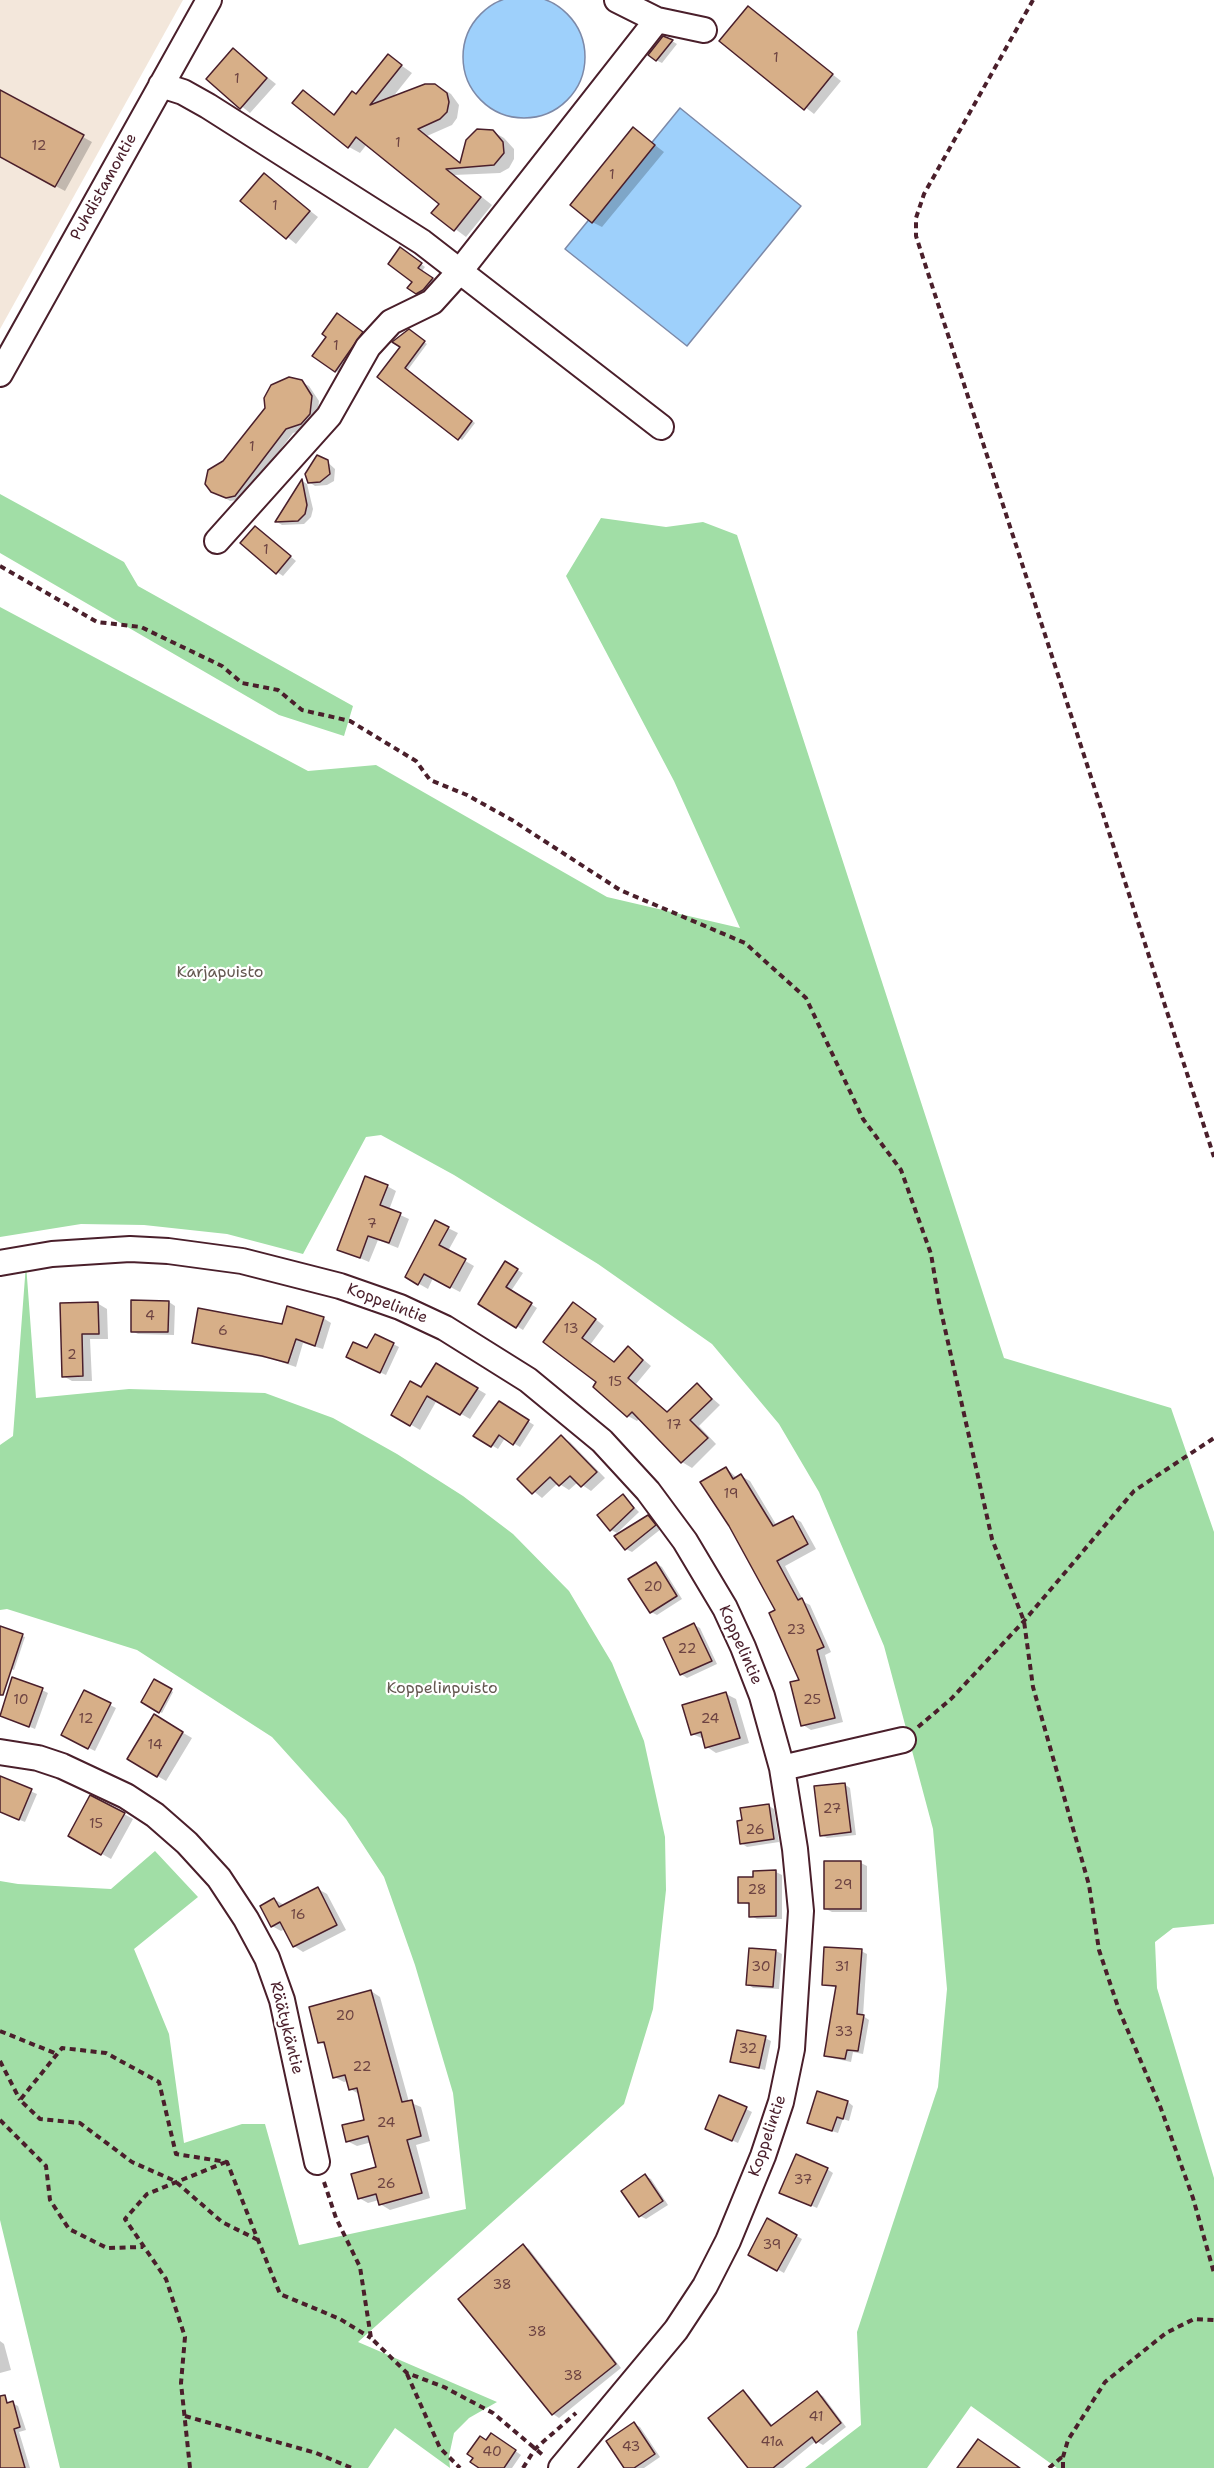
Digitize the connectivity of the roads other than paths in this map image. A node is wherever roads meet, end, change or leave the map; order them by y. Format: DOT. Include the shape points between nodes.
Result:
graph roads {
  1 [pos="209,0"];
  2 [pos="617,0"];
  3 [pos="657,20"];
  4 [pos="704,30"];
  5 [pos="161,85"];
  6 [pos="460,271"];
  7 [pos="0,374"];
  8 [pos="661,427"];
  9 [pos="217,541"];
  10 [pos="0,1263"];
  11 [pos="903,1740"];
  12 [pos="0,1752"];
  13 [pos="782,1768"];
  14 [pos="317,2162"];
  15 [pos="555,2465"];
  1 -- 5 [label="street, Puhdistamontie"];
  2 -- 3 [label="street"];
  3 -- 4 [label="street"];
  3 -- 6 [label="street"];
  5 -- 6 [label="street" via="208,106 422,242"];
  5 -- 7 [label="street, Puhdistamontie"];
  6 -- 8 [label="street"];
  6 -- 9 [label="street" via="432,302 392,322 368,347 329,416"];
  10 -- 13 [label="street, Koppelintie" via="52,1254 130,1249 242,1261 339,1286 400,1307 488,1353 602,1441 648,1491 685,1541 743,1647"];
  11 -- 13 [label="street"];
  12 -- 14 [label="street, Räätykäntie" via="62,1766 126,1796 187,1843 219,1878 267,1958 282,2000"];
  13 -- 15 [label="street, Koppelintie" via="801,1911 792,2049 781,2102 736,2220 705,2286 676,2330"];
}
